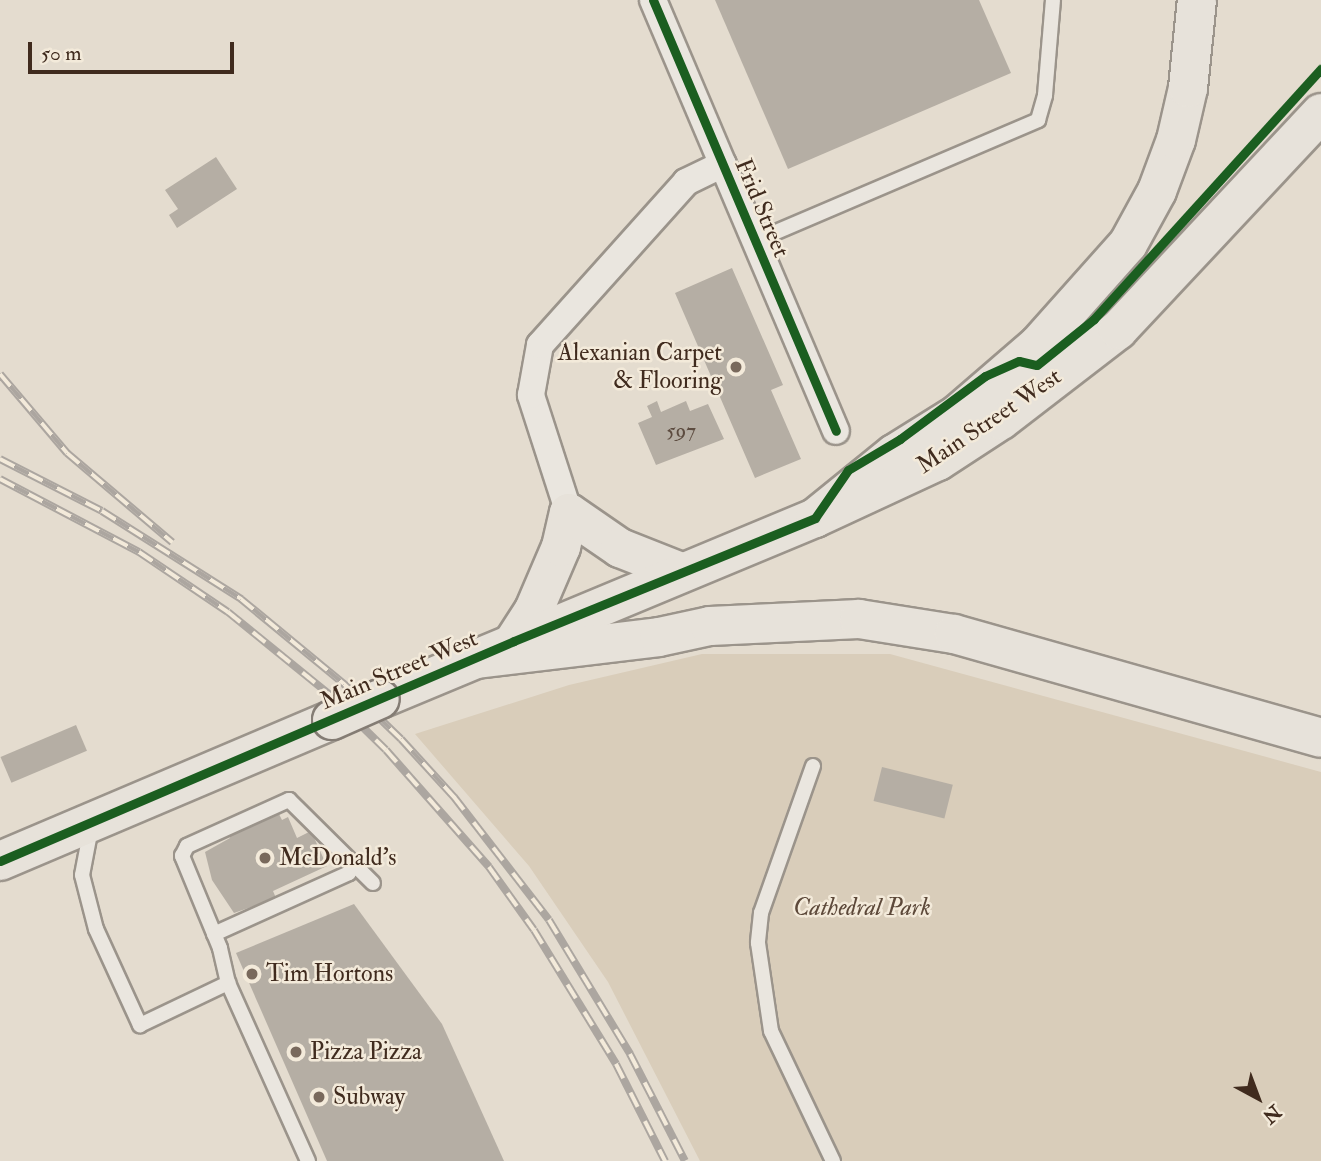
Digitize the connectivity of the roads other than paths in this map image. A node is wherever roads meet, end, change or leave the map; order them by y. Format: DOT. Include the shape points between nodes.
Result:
graph roads {
  1 [pos="653,0"];
  2 [pos="1053,0"];
  3 [pos="1197,0"];
  4 [pos="1321,113"];
  5 [pos="723,164"];
  6 [pos="755,241"];
  7 [pos="836,431"];
  8 [pos="569,513"];
  9 [pos="815,518"];
  10 [pos="681,572"];
  11 [pos="514,640"];
  12 [pos="477,659"];
  13 [pos="1321,738"];
  14 [pos="813,766"];
  15 [pos="93,821"];
  16 [pos="0,861"];
  17 [pos="353,863"];
  18 [pos="373,883"];
  19 [pos="217,941"];
  20 [pos="228,983"];
  21 [pos="308,1161"];
  22 [pos="833,1161"];
  1 -- 5 [label="street, Frid Street"];
  2 -- 6 [label="lane" via="1045,95 1038,120"];
  3 -- 9 [label="main road" via="1188,88 1176,139 1157,191 1128,244 1038,345 958,414 894,454"];
  4 -- 9 [label="main road, Main Street West" via="1118,330 938,461"];
  5 -- 6 [label="street, Frid Street"];
  5 -- 8 [label="street, Frid Street" via="686,182 540,345 531,395"];
  6 -- 7 [label="street, Frid Street"];
  8 -- 10 [label="main road" via="620,548"];
  8 -- 11 [label="main road" via="561,547 534,610"];
  9 -- 10 [label="main road, Main Street West"];
  10 -- 11 [label="main road, Main Street West"];
  11 -- 12 [label="main road, Main Street West"];
  12 -- 13 [label="main road" via="756,621 859,619 954,634"];
  12 -- 15 [label="main road, Main Street West, bridge"];
  14 -- 22 [label="lane" via="761,913 758,943 771,1031"];
  15 -- 16 [label="main road, Main Street West"];
  15 -- 20 [label="lane" via="82,874 96,929 140,1025"];
  17 -- 18 [label="lane"];
  17 -- 19 [label="lane" via="349,873"];
  17 -- 19 [label="lane" via="289,800 187,846 182,856"];
  19 -- 20 [label="lane"];
  20 -- 21 [label="lane"];
}
